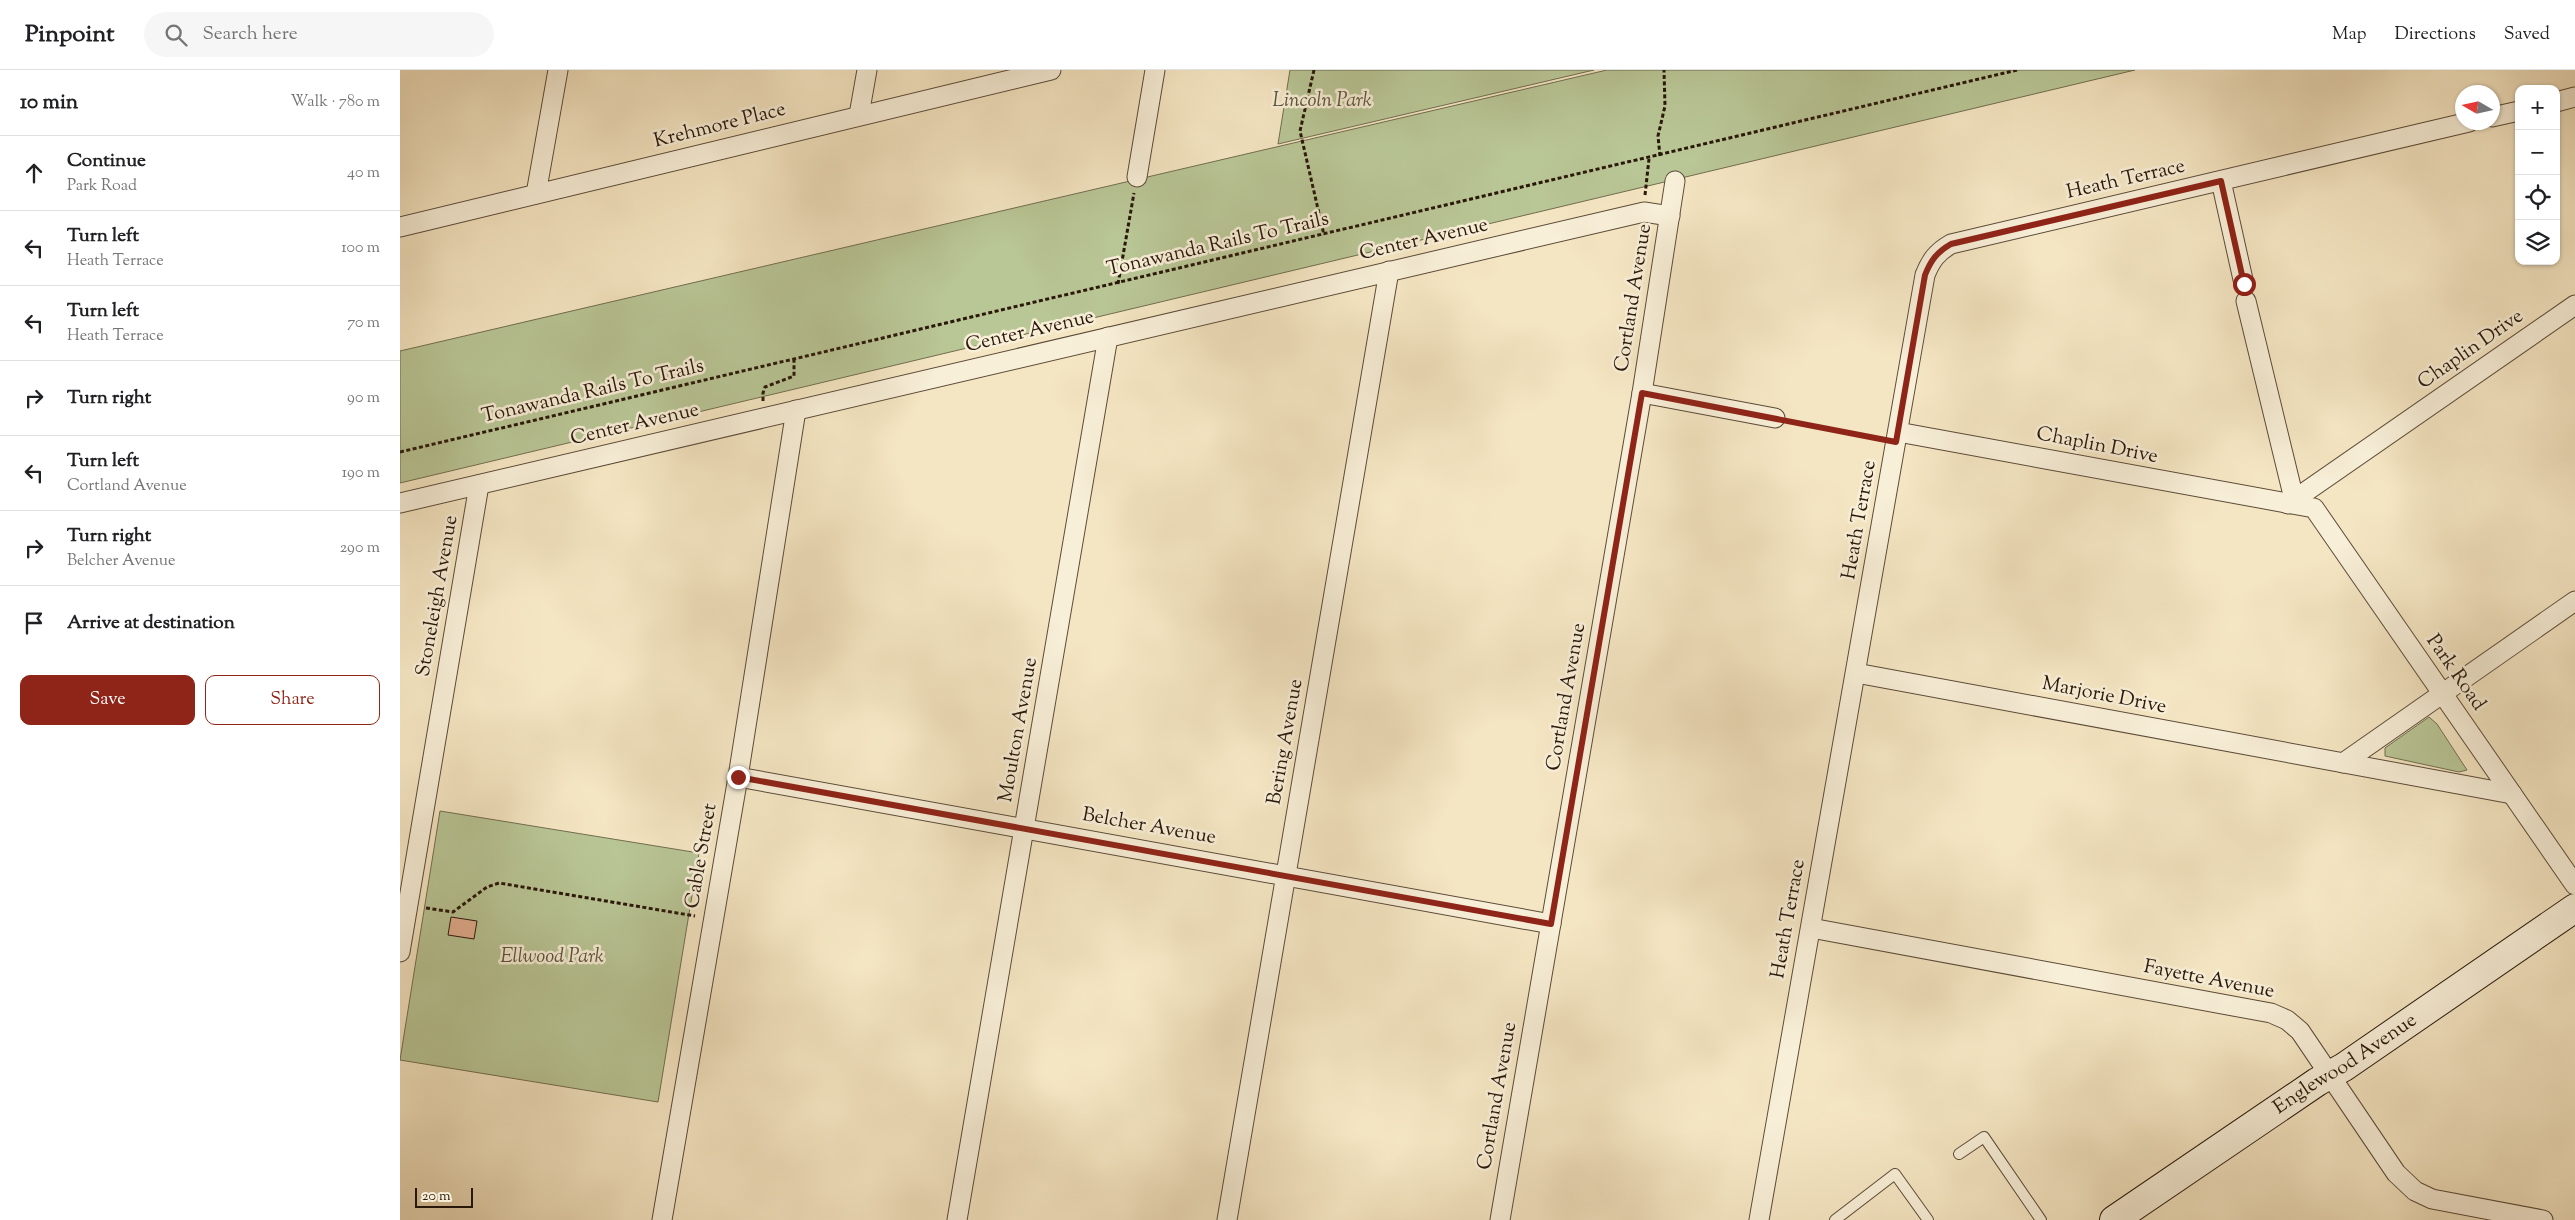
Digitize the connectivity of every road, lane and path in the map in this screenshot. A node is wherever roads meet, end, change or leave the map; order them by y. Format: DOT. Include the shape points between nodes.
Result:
graph roads {
  1 [pos="558,70"];
  2 [pos="867,70"];
  3 [pos="1051,70"];
  4 [pos="1155,70"];
  5 [pos="1314,70"];
  6 [pos="1664,70"];
  7 [pos="2017,70"];
  8 [pos="2575,97"];
  9 [pos="2560,101"];
  10 [pos="2515,112"];
  11 [pos="2500,115"];
  12 [pos="859,116"];
  13 [pos="2455,125"];
  14 [pos="1660,156"];
  15 [pos="1649,159"];
  16 [pos="1136,177"];
  17 [pos="1675,181"];
  18 [pos="2221,181"];
  19 [pos="536,194"];
  20 [pos="1645,200"];
  21 [pos="1670,216"];
  22 [pos="400,227"];
  23 [pos="1324,235"];
  24 [pos="1389,271"];
  25 [pos="1118,284"];
  26 [pos="2575,305"];
  27 [pos="1108,337"];
  28 [pos="794,360"];
  29 [pos="1642,393"];
  30 [pos="764,406"];
  31 [pos="796,410"];
  32 [pos="1775,418"];
  33 [pos="1897,437"];
  34 [pos="400,452"];
  35 [pos="480,485"];
  36 [pos="2291,502"];
  37 [pos="400,504"];
  38 [pos="2575,601"];
  39 [pos="1856,673"];
  40 [pos="2442,694"];
  41 [pos="2343,763"];
  42 [pos="738,777"];
  43 [pos="2512,794"];
  44 [pos="1025,827"];
  45 [pos="1287,875"];
  46 [pos="2575,885"];
  47 [pos="418,907"];
  48 [pos="2575,908"];
  49 [pos="699,916"];
  50 [pos="1551,924"];
  51 [pos="1810,928"];
  52 [pos="400,952"];
  53 [pos="2331,1074"];
  54 [pos="1959,1154"];
  55 [pos="662,1220"];
  56 [pos="957,1220"];
  57 [pos="1227,1220"];
  58 [pos="1500,1220"];
  59 [pos="1759,1220"];
  60 [pos="1835,1220"];
  61 [pos="1928,1220"];
  62 [pos="2041,1220"];
  63 [pos="2114,1220"];
  64 [pos="2544,1220"];
  1 -- 19 [label="street"];
  2 -- 12 [label="street"];
  3 -- 12 [label="street, Krehmore Place"];
  4 -- 16 [label="street"];
  5 -- 23 [label="path" via="1300,131"];
  6 -- 14 [label="path" via="1665,106 1658,136"];
  7 -- 14 [label="path, Tonawanda Rails To Trails"];
  8 -- 9 [label="street"];
  10 -- 11 [label="street"];
  12 -- 19 [label="street, Krehmore Place"];
  13 -- 18 [label="street, Heath Terrace"];
  14 -- 15 [label="path, Tonawanda Rails To Trails"];
  15 -- 20 [label="path"];
  15 -- 23 [label="path, Tonawanda Rails To Trails"];
  16 -- 25 [label="path"];
  17 -- 21 [label="street, Cortland Avenue"];
  18 -- 33 [label="street, Heath Terrace" via="1951,244 1939,250 1925,275"];
  18 -- 36 [label="street"];
  19 -- 22 [label="street, Krehmore Place"];
  21 -- 24 [label="street, Center Avenue" via="1644,212"];
  21 -- 29 [label="street, Cortland Avenue"];
  23 -- 25 [label="path, Tonawanda Rails To Trails"];
  24 -- 27 [label="street, Center Avenue"];
  24 -- 45 [label="street, Bering Avenue"];
  25 -- 28 [label="path, Tonawanda Rails To Trails"];
  26 -- 36 [label="street, Chaplin Drive"];
  27 -- 31 [label="street, Center Avenue"];
  27 -- 44 [label="street, Moulton Avenue"];
  28 -- 30 [label="path" via="794,376 765,386 762,393"];
  28 -- 34 [label="path, Tonawanda Rails To Trails"];
  29 -- 32 [label="street"];
  29 -- 50 [label="street, Cortland Avenue"];
  31 -- 35 [label="street, Center Avenue"];
  31 -- 42 [label="street, Cable Street"];
  32 -- 33 [label="path"];
  33 -- 36 [label="street, Chaplin Drive"];
  33 -- 39 [label="street, Heath Terrace"];
  35 -- 37 [label="street, Center Avenue"];
  35 -- 52 [label="street, Stoneleigh Avenue"];
  36 -- 40 [label="street, Park Road" via="2314,508"];
  38 -- 40 [label="street"];
  39 -- 41 [label="street, Marjorie Drive"];
  39 -- 51 [label="street, Heath Terrace"];
  40 -- 41 [label="street"];
  40 -- 43 [label="street, Park Road"];
  41 -- 43 [label="street, Marjorie Drive"];
  42 -- 44 [label="street, Belcher Avenue"];
  42 -- 55 [label="street, Cable Street"];
  43 -- 46 [label="street, Park Road"];
  44 -- 45 [label="street, Belcher Avenue"];
  44 -- 56 [label="street, Moulton Avenue"];
  45 -- 50 [label="street, Belcher Avenue"];
  45 -- 57 [label="street, Bering Avenue"];
  47 -- 49 [label="path" via="453,912 487,887 499,883"];
  48 -- 53 [label="street, Englewood Avenue"];
  50 -- 58 [label="street, Cortland Avenue"];
  51 -- 53 [label="street, Fayette Avenue" via="2271,1013 2300,1031"];
  51 -- 59 [label="street, Heath Terrace"];
  53 -- 63 [label="street, Englewood Avenue"];
  53 -- 64 [label="street, Fayette Avenue" via="2396,1172 2415,1191 2432,1199"];
  54 -- 62 [label="lane" via="1984,1137"];
  60 -- 61 [label="lane" via="1895,1174"];
}
